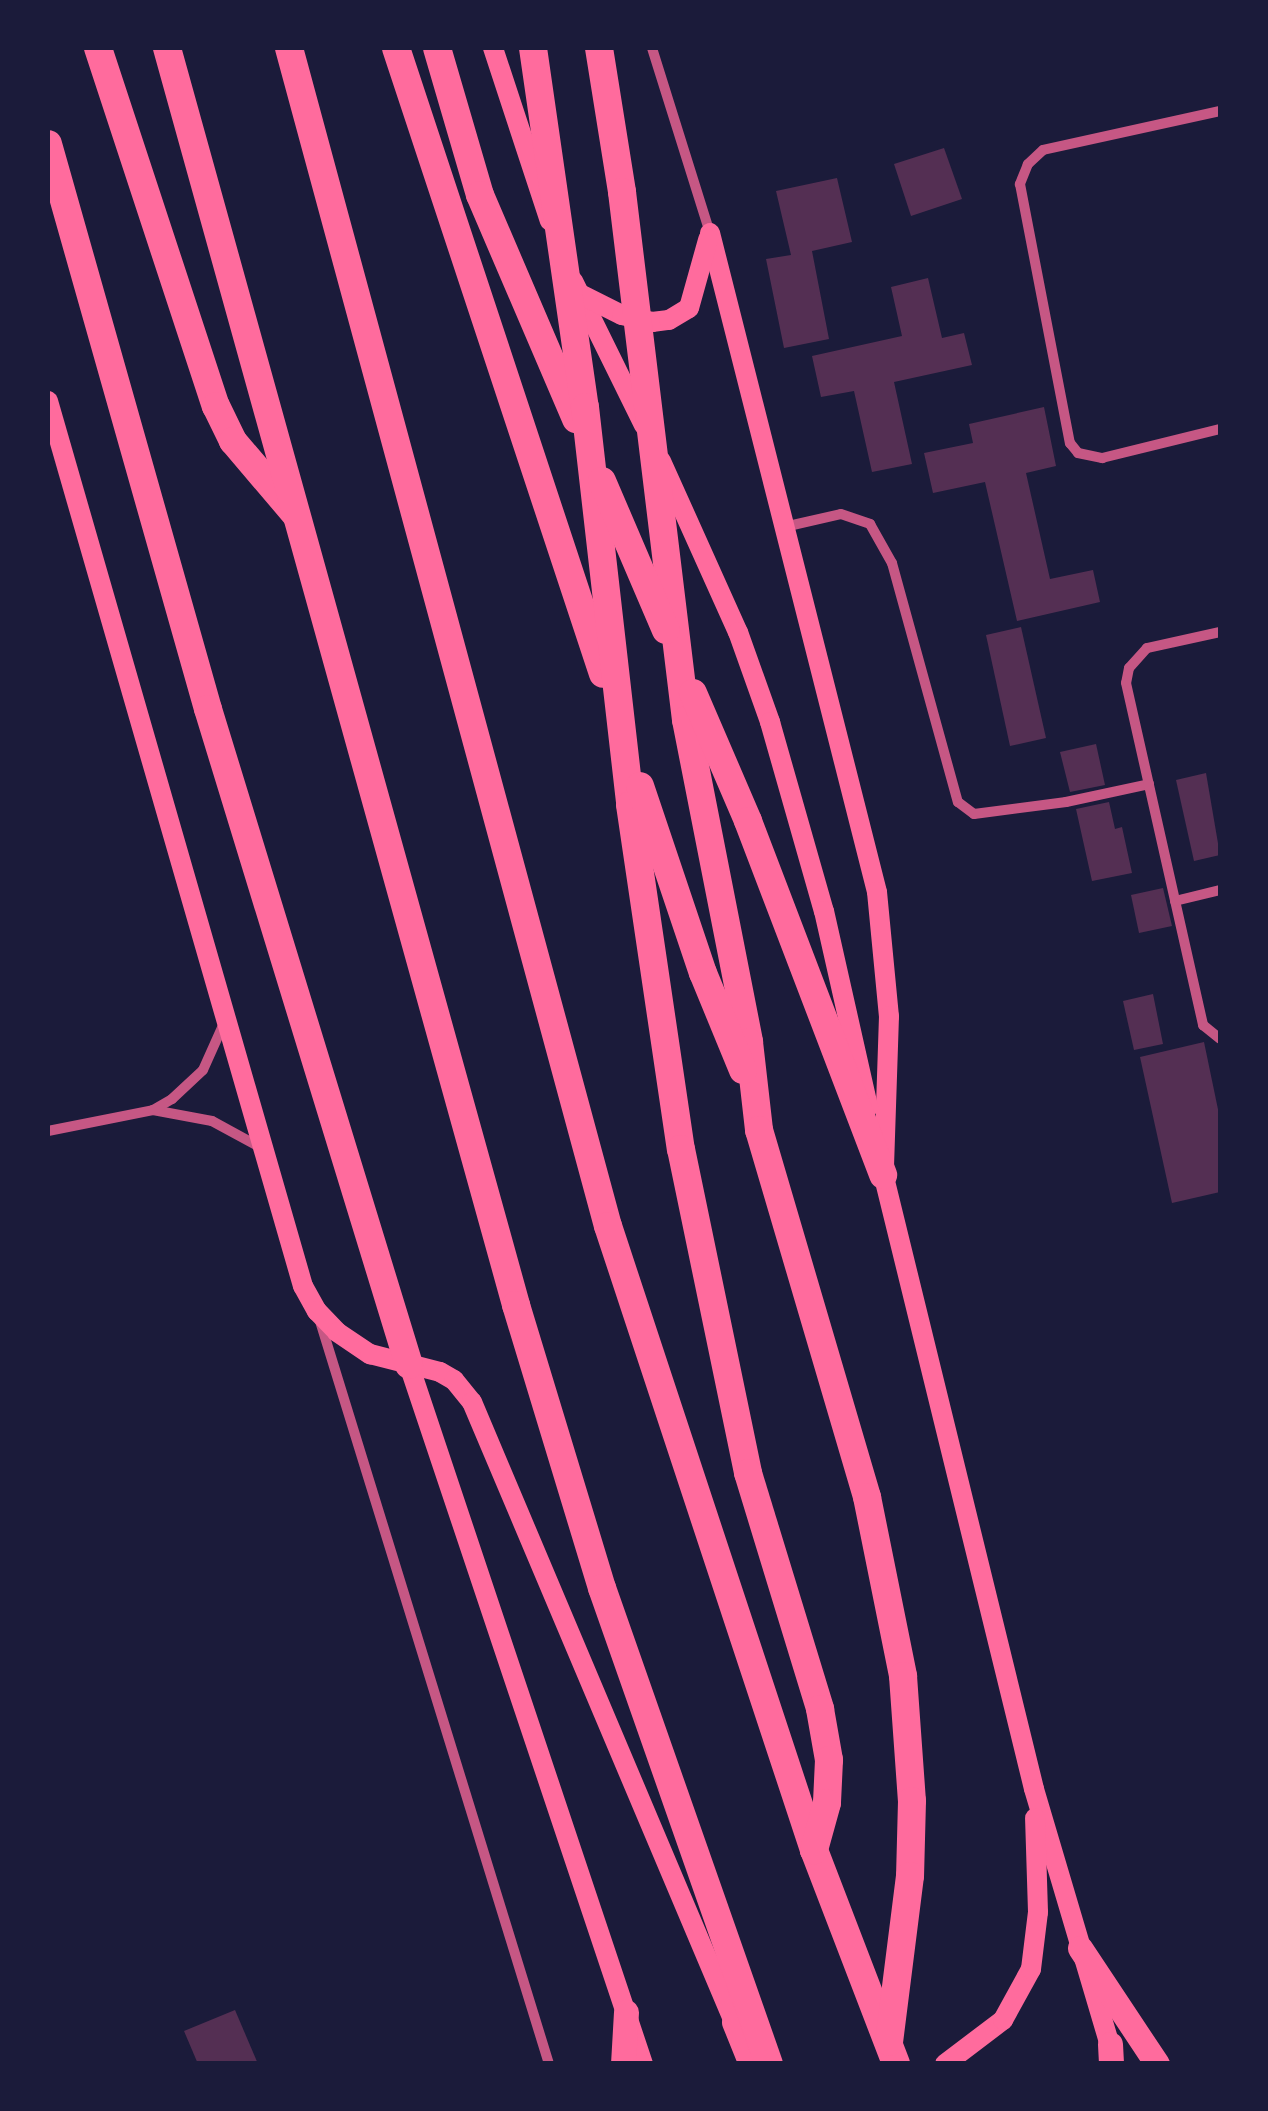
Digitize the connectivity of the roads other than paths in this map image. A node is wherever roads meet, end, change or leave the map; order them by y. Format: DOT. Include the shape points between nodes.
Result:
graph roads {
  1 [pos="98,48"];
  2 [pos="167,48"];
  3 [pos="289,48"];
  4 [pos="396,48"];
  5 [pos="437,48"];
  6 [pos="493,48"];
  7 [pos="533,48"];
  8 [pos="599,48"];
  9 [pos="652,48"];
  10 [pos="1220,112"];
  11 [pos="48,144"];
  12 [pos="710,233"];
  13 [pos="578,293"];
  14 [pos="48,401"];
  15 [pos="1220,428"];
  16 [pos="300,519"];
  17 [pos="783,528"];
  18 [pos="1220,632"];
  19 [pos="1149,784"];
  20 [pos="1220,890"];
  21 [pos="1175,901"];
  22 [pos="227,1011"];
  23 [pos="1220,1039"];
  24 [pos="754,1094"];
  25 [pos="152,1110"];
  26 [pos="48,1131"];
  27 [pos="266,1151"];
  28 [pos="883,1175"];
  29 [pos="317,1311"];
  30 [pos="409,1365"];
  31 [pos="1034,1788"];
  32 [pos="814,1850"];
  33 [pos="1080,1948"];
  34 [pos="626,2012"];
  35 [pos="734,2022"];
  36 [pos="1112,2057"];
  37 [pos="549,2064"];
  38 [pos="622,2064"];
  39 [pos="643,2064"];
  40 [pos="752,2064"];
  41 [pos="772,2064"];
  42 [pos="886,2064"];
  43 [pos="896,2064"];
  44 [pos="945,2064"];
  45 [pos="1156,2064"];
  1 -- 16 [label="highway" via="216,406 233,441"];
  2 -- 16 [label="highway"];
  3 -- 32 [label="highway" via="608,1226"];
  4 -- 24 [label="highway" via="703,973"];
  5 -- 28 [label="highway" via="480,194 748,821"];
  6 -- 13 [label="main road"];
  7 -- 32 [label="highway" via="681,1149 748,1473 820,1709 829,1760 827,1803"];
  8 -- 24 [label="highway" via="686,720"];
  9 -- 12 [label="street"];
  10 -- 15 [label="street" via="1044,150 1020,184 1070,443 1102,458"];
  11 -- 30 [label="highway" via="208,710"];
  12 -- 13 [label="main road" via="690,308 669,320 622,315"];
  12 -- 17 [label="main road"];
  13 -- 28 [label="main road" via="700,544 770,722 824,910"];
  14 -- 22 [label="main road"];
  16 -- 41 [label="highway" via="516,1305 602,1588 695,1864"];
  17 -- 19 [label="street" via="841,514 870,524 892,564 958,802 974,814"];
  17 -- 28 [label="main road" via="882,927 889,1016"];
  18 -- 19 [label="street" via="1147,648 1128,668"];
  19 -- 21 [label="street"];
  20 -- 21 [label="street"];
  21 -- 23 [label="street" via="1203,1024"];
  22 -- 25 [label="street" via="203,1070"];
  22 -- 27 [label="main road"];
  24 -- 42 [label="highway" via="770,1171 867,1496 903,1676 910,1876"];
  25 -- 26 [label="street"];
  25 -- 27 [label="street" via="212,1120"];
  27 -- 29 [label="main road" via="303,1286"];
  28 -- 31 [label="main road"];
  29 -- 30 [label="main road" via="370,1354"];
  29 -- 37 [label="street"];
  30 -- 34 [label="main road"];
  30 -- 35 [label="main road" via="454,1380 472,1402"];
  31 -- 33 [label="main road"];
  31 -- 44 [label="main road" via="1038,1912 1031,1969 1003,2020"];
  32 -- 43 [label="highway"];
  33 -- 36 [label="main road"];
  33 -- 45 [label="main road"];
  34 -- 38 [label="main road"];
  34 -- 39 [label="main road"];
  35 -- 40 [label="main road"];
  35 -- 41 [label="main road"];
}
